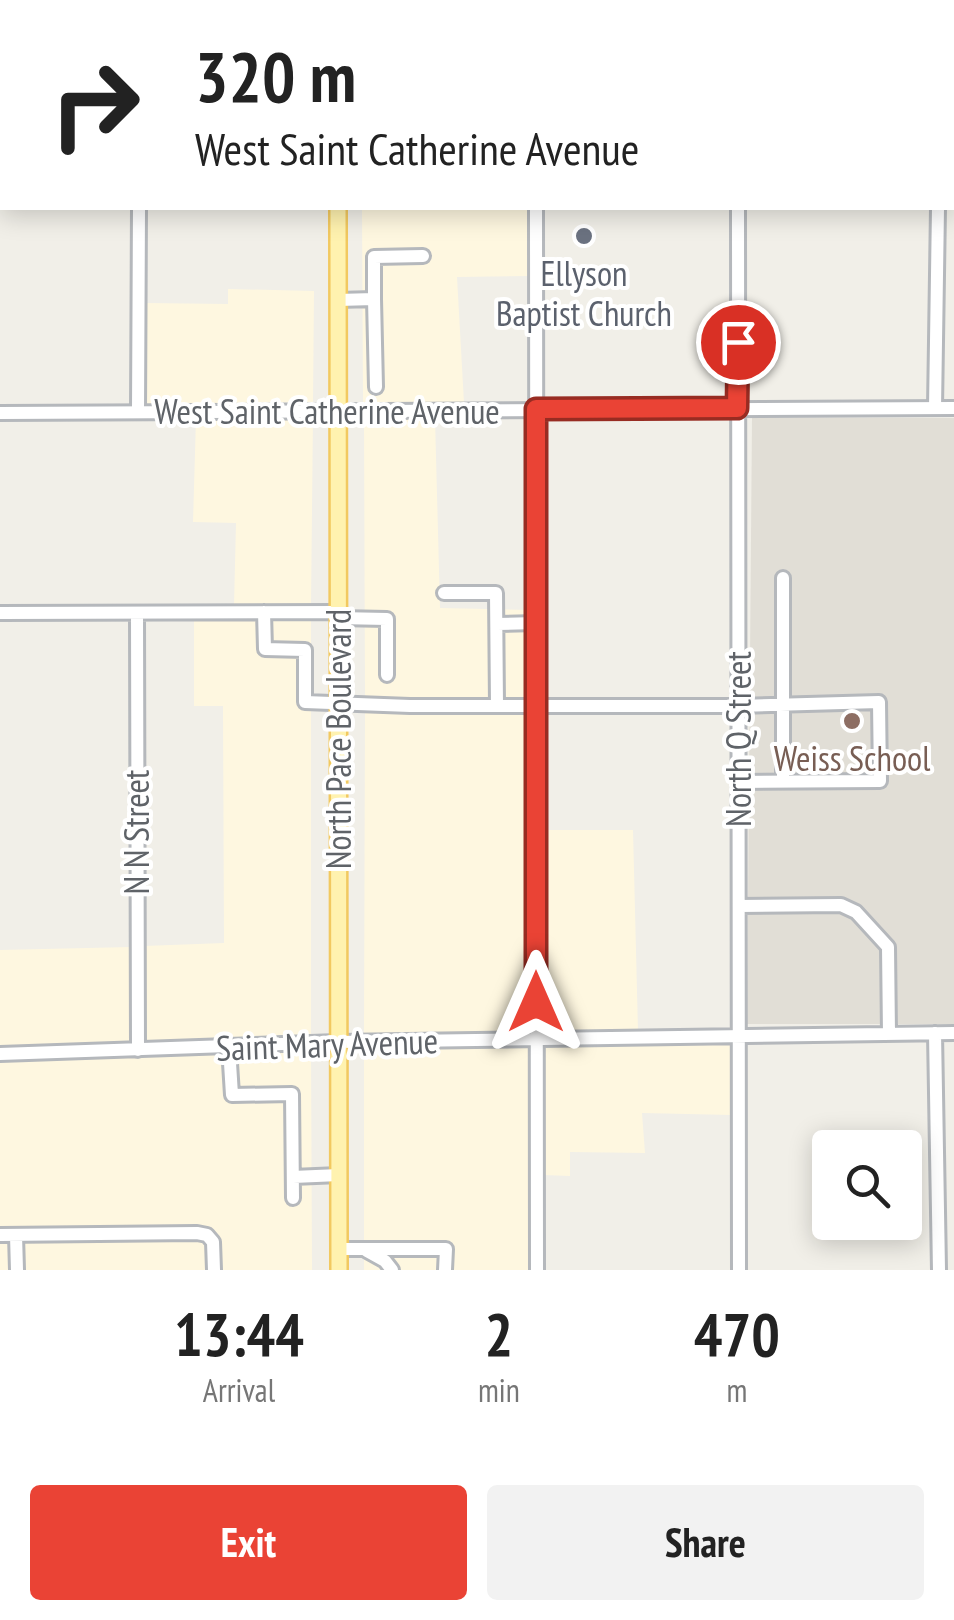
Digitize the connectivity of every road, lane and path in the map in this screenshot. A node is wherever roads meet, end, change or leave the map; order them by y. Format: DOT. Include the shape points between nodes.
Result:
graph roads {
  1 [pos="139,210"];
  2 [pos="338,210"];
  3 [pos="536,210"];
  4 [pos="738,210"];
  5 [pos="938,210"];
  6 [pos="422,256"];
  7 [pos="374,299"];
  8 [pos="338,300"];
  9 [pos="376,386"];
  10 [pos="737,408"];
  11 [pos="935,408"];
  12 [pos="954,408"];
  13 [pos="338,409"];
  14 [pos="536,409"];
  15 [pos="138,412"];
  16 [pos="0,413"];
  17 [pos="782,578"];
  18 [pos="444,594"];
  19 [pos="0,612"];
  20 [pos="264,612"];
  21 [pos="137,613"];
  22 [pos="338,615"];
  23 [pos="536,623"];
  24 [pos="497,624"];
  25 [pos="387,675"];
  26 [pos="338,704"];
  27 [pos="497,705"];
  28 [pos="536,705"];
  29 [pos="783,705"];
  30 [pos="738,706"];
  31 [pos="783,780"];
  32 [pos="739,782"];
  33 [pos="739,906"];
  34 [pos="954,1033"];
  35 [pos="889,1034"];
  36 [pos="935,1034"];
  37 [pos="739,1036"];
  38 [pos="536,1039"];
  39 [pos="338,1042"];
  40 [pos="229,1047"];
  41 [pos="138,1050"];
  42 [pos="0,1054"];
  43 [pos="339,1175"];
  44 [pos="293,1177"];
  45 [pos="293,1198"];
  46 [pos="0,1235"];
  47 [pos="16,1235"];
  48 [pos="339,1249"];
  49 [pos="365,1249"];
  50 [pos="16,1270"];
  51 [pos="214,1270"];
  52 [pos="339,1270"];
  53 [pos="392,1270"];
  54 [pos="446,1270"];
  55 [pos="537,1270"];
  56 [pos="739,1270"];
  57 [pos="939,1270"];
  1 -- 15 [label="street"];
  2 -- 8 [label="main road, North Pace Boulevard"];
  3 -- 14 [label="street"];
  4 -- 10 [label="street, North Q Street"];
  5 -- 11 [label="street"];
  6 -- 7 [label="street" via="374,257"];
  7 -- 8 [label="street"];
  7 -- 9 [label="street"];
  8 -- 13 [label="main road, North Pace Boulevard"];
  10 -- 11 [label="street, West Saint Catherine Avenue"];
  10 -- 14 [label="street, West Saint Catherine Avenue"];
  10 -- 30 [label="street, North Q Street"];
  11 -- 12 [label="street, West Saint Catherine Avenue"];
  13 -- 14 [label="street, West Saint Catherine Avenue"];
  13 -- 15 [label="street, West Saint Catherine Avenue"];
  13 -- 22 [label="main road, North Pace Boulevard"];
  14 -- 23 [label="street"];
  15 -- 16 [label="street, West Saint Catherine Avenue"];
  17 -- 29 [label="street"];
  18 -- 24 [label="street" via="496,593"];
  19 -- 21 [label="street"];
  20 -- 21 [label="street"];
  20 -- 22 [label="street"];
  20 -- 26 [label="street" via="266,649 305,650 305,702"];
  21 -- 41 [label="street, N N Street"];
  22 -- 25 [label="street" via="387,618"];
  22 -- 26 [label="main road, North Pace Boulevard"];
  23 -- 24 [label="street"];
  23 -- 28 [label="street"];
  24 -- 27 [label="street"];
  26 -- 27 [label="street"];
  26 -- 39 [label="main road, North Pace Boulevard"];
  27 -- 28 [label="street"];
  28 -- 30 [label="street"];
  28 -- 38 [label="street"];
  29 -- 30 [label="street"];
  29 -- 31 [label="street"];
  29 -- 31 [label="street" via="879,702 880,780"];
  30 -- 32 [label="street, North Q Street"];
  31 -- 32 [label="street"];
  32 -- 33 [label="street, North Q Street"];
  33 -- 35 [label="street" via="841,905 856,912 888,947"];
  33 -- 37 [label="street, North Q Street"];
  34 -- 36 [label="street, Saint Mary Avenue"];
  35 -- 36 [label="street, Saint Mary Avenue"];
  35 -- 37 [label="street, Saint Mary Avenue"];
  36 -- 57 [label="street"];
  37 -- 38 [label="street, Saint Mary Avenue"];
  37 -- 56 [label="street, North Q Street"];
  38 -- 39 [label="street, Saint Mary Avenue"];
  38 -- 55 [label="street"];
  39 -- 40 [label="street, Saint Mary Avenue"];
  39 -- 43 [label="main road, North Pace Boulevard"];
  40 -- 41 [label="street, Saint Mary Avenue"];
  40 -- 44 [label="street" via="232,1095 292,1094"];
  41 -- 42 [label="street, Saint Mary Avenue"];
  43 -- 44 [label="street"];
  43 -- 48 [label="main road, North Pace Boulevard"];
  44 -- 45 [label="street"];
  46 -- 47 [label="street"];
  47 -- 50 [label="street"];
  47 -- 51 [label="street" via="198,1233 214,1242"];
  48 -- 49 [label="street"];
  48 -- 52 [label="main road, North Pace Boulevard"];
  49 -- 53 [label="street"];
  49 -- 54 [label="street" via="446,1249"];
}
